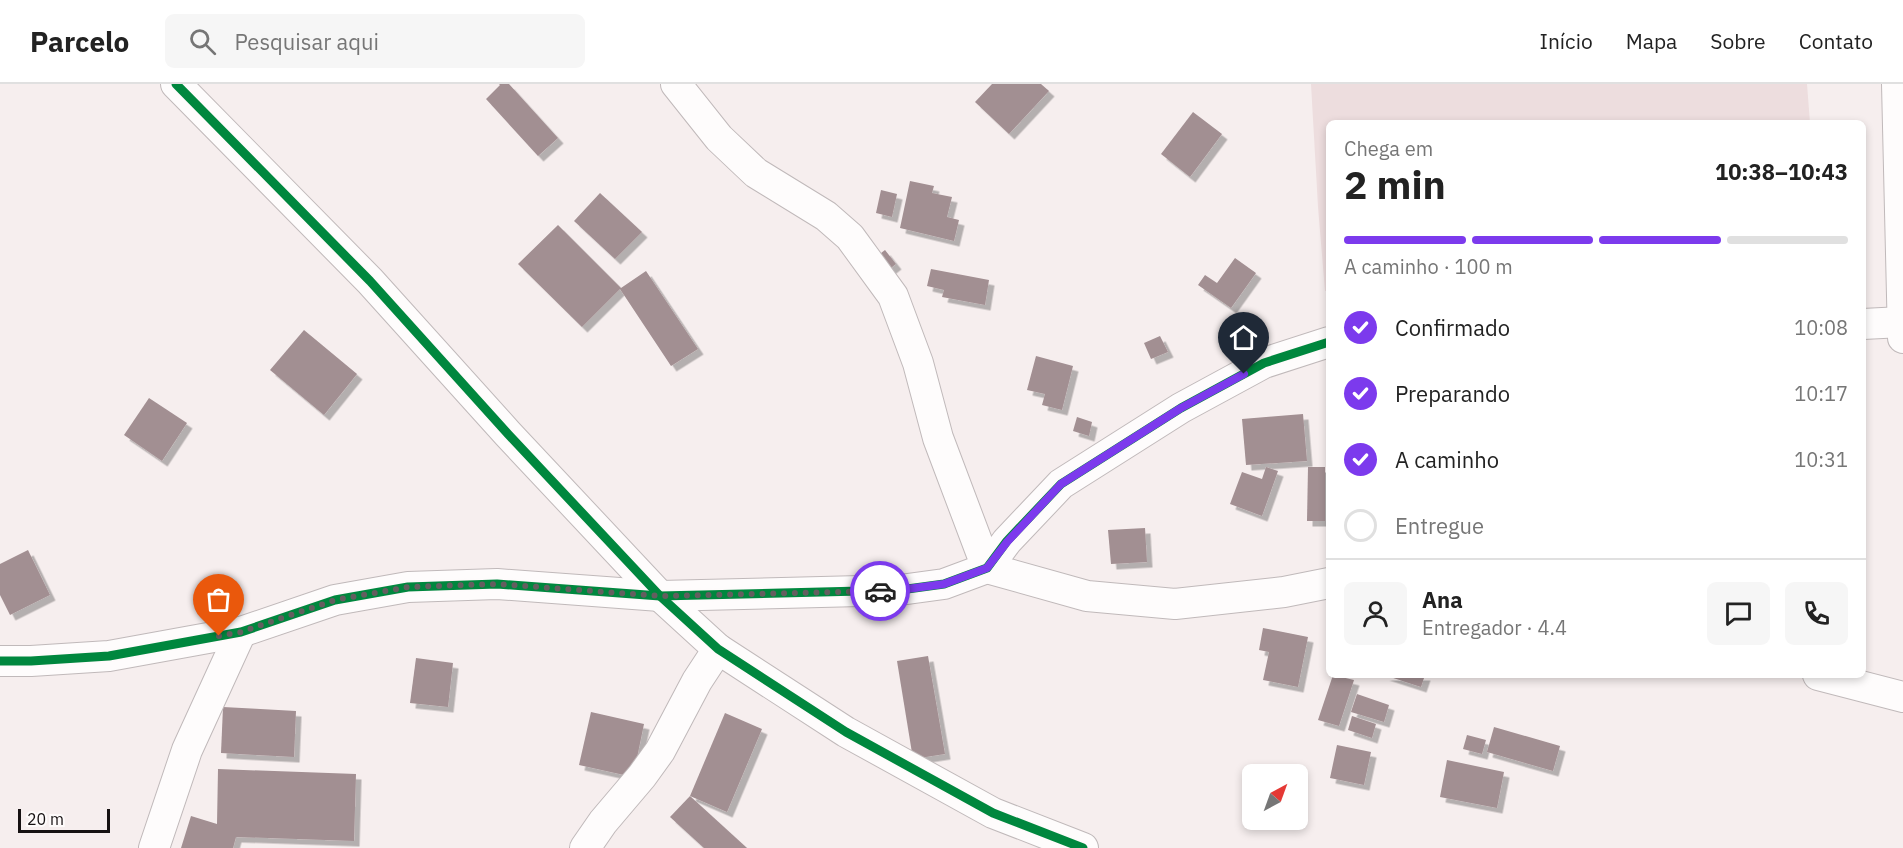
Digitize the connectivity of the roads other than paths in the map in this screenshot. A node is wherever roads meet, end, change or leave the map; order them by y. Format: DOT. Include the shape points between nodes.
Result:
graph roads {
  1 [pos="176,84"];
  2 [pos="676,84"];
  3 [pos="1899,101"];
  4 [pos="1866,324"];
  5 [pos="1903,330"];
  6 [pos="1326,343"];
  7 [pos="987,568"];
  8 [pos="1326,584"];
  9 [pos="660,596"];
  10 [pos="241,632"];
  11 [pos="718,649"];
  12 [pos="0,661"];
  13 [pos="1830,678"];
  14 [pos="1903,697"];
  15 [pos="154,848"];
  16 [pos="585,848"];
  17 [pos="1083,848"];
  1 -- 9 [label="street" via="370,281"];
  2 -- 7 [label="street" via="719,138 756,173 826,216 850,237 893,296 918,363 938,438"];
  3 -- 5 [label="street"];
  4 -- 5 [label="street"];
  6 -- 7 [label="street" via="1264,363 1181,408 1061,484"];
  7 -- 8 [label="street" via="1087,596 1175,604"];
  7 -- 9 [label="street" via="944,584 900,590"];
  9 -- 10 [label="street" via="497,584 408,587 335,600"];
  9 -- 11 [label="street"];
  10 -- 12 [label="street" via="109,656"];
  10 -- 15 [label="street" via="187,750"];
  11 -- 16 [label="street" via="660,751"];
  11 -- 17 [label="street" via="846,732 983,807"];
  13 -- 14 [label="street"];
}
